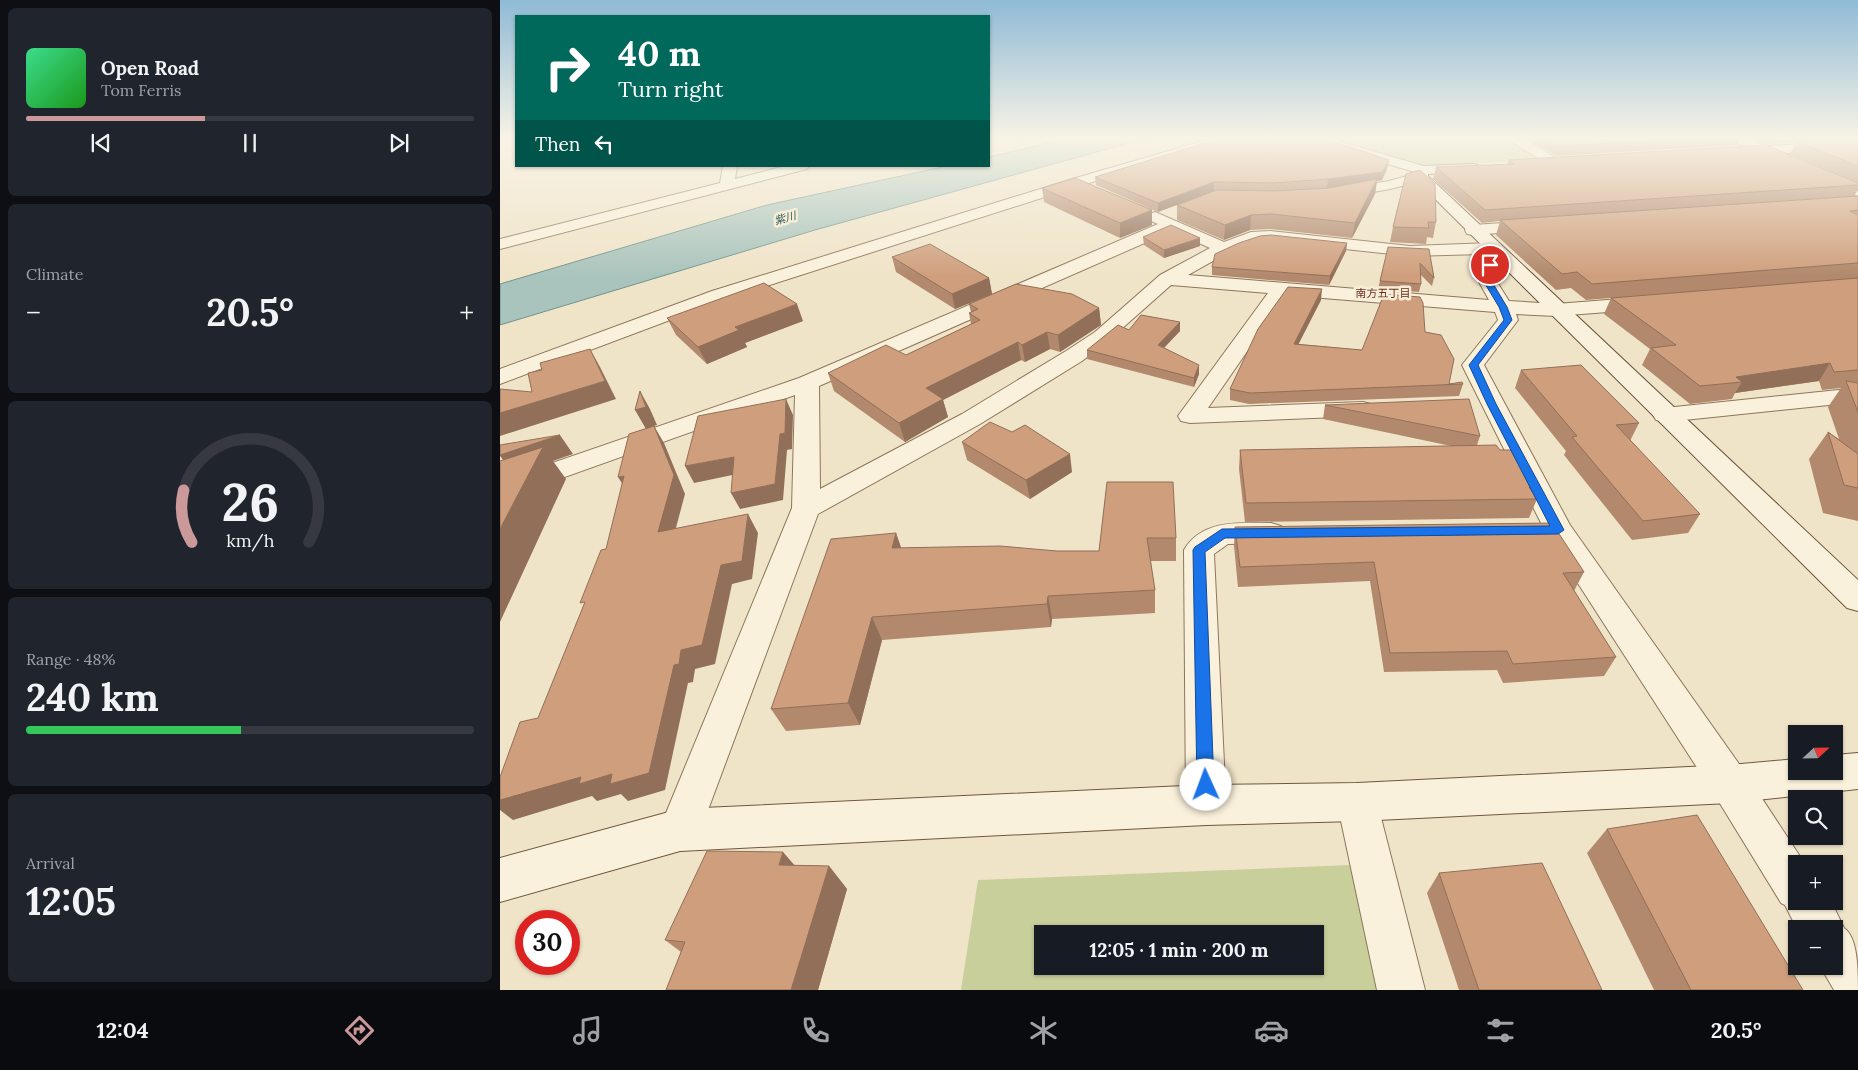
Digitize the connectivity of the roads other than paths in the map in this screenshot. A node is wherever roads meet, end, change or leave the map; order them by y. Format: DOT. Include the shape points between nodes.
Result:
graph roads {
  1 [pos="734,184"];
  2 [pos="1070,184"];
  3 [pos="1077,184"];
  4 [pos="1392,184"];
  5 [pos="1431,184"];
  6 [pos="1828,184"];
  7 [pos="727,186"];
  8 [pos="1099,194"];
  9 [pos="1327,195"];
  10 [pos="1855,199"];
  11 [pos="1142,212"];
  12 [pos="1169,219"];
  13 [pos="1552,224"];
  14 [pos="1482,239"];
  15 [pos="500,244"];
  16 [pos="1224,248"];
  17 [pos="1167,279"];
  18 [pos="1281,288"];
  19 [pos="1663,301"];
  20 [pos="1503,307"];
  21 [pos="1556,310"];
  22 [pos="507,374"];
  23 [pos="807,383"];
  24 [pos="1858,395"];
  25 [pos="500,401"];
  26 [pos="1385,408"];
  27 [pos="1665,415"];
  28 [pos="500,492"];
  29 [pos="806,508"];
  30 [pos="1301,533"];
  31 [pos="1858,599"];
  32 [pos="1858,770"];
  33 [pos="1730,784"];
  34 [pos="1357,802"];
  35 [pos="1206,805"];
  36 [pos="680,830"];
  37 [pos="1788,875"];
  38 [pos="500,880"];
  39 [pos="1843,961"];
  40 [pos="1858,985"];
  41 [pos="1401,990"];
  1 -- 7 [label="street"];
  2 -- 22 [label="street" via="719,295"];
  3 -- 8 [label="street"];
  4 -- 9 [label="street"];
  5 -- 14 [label="street"];
  6 -- 10 [label="street"];
  7 -- 15 [label="street"];
  11 -- 12 [label="street"];
  12 -- 16 [label="street"];
  12 -- 23 [label="street"];
  13 -- 14 [label="street"];
  14 -- 16 [label="street" via="1410,252 1251,236"];
  14 -- 20 [label="street" via="1488,282"];
  14 -- 21 [label="street"];
  16 -- 17 [label="street"];
  17 -- 18 [label="street"];
  17 -- 29 [label="street" via="1074,356 971,419"];
  18 -- 20 [label="street"];
  18 -- 26 [label="street" via="1190,416"];
  19 -- 21 [label="street"];
  20 -- 21 [label="street"];
  20 -- 33 [label="street" via="1508,320 1473,365 1482,405 1543,530"];
  21 -- 27 [label="street"];
  22 -- 25 [label="street"];
  23 -- 28 [label="street"];
  23 -- 29 [label="street"];
  24 -- 27 [label="street"];
  27 -- 31 [label="street"];
  29 -- 36 [label="street"];
  30 -- 35 [label="street" via="1222,534 1199,550"];
  32 -- 33 [label="street"];
  33 -- 34 [label="street"];
  33 -- 37 [label="street"];
  34 -- 35 [label="street"];
  34 -- 41 [label="street"];
  35 -- 36 [label="street"];
  36 -- 38 [label="street"];
  39 -- 40 [label="street"];
}
